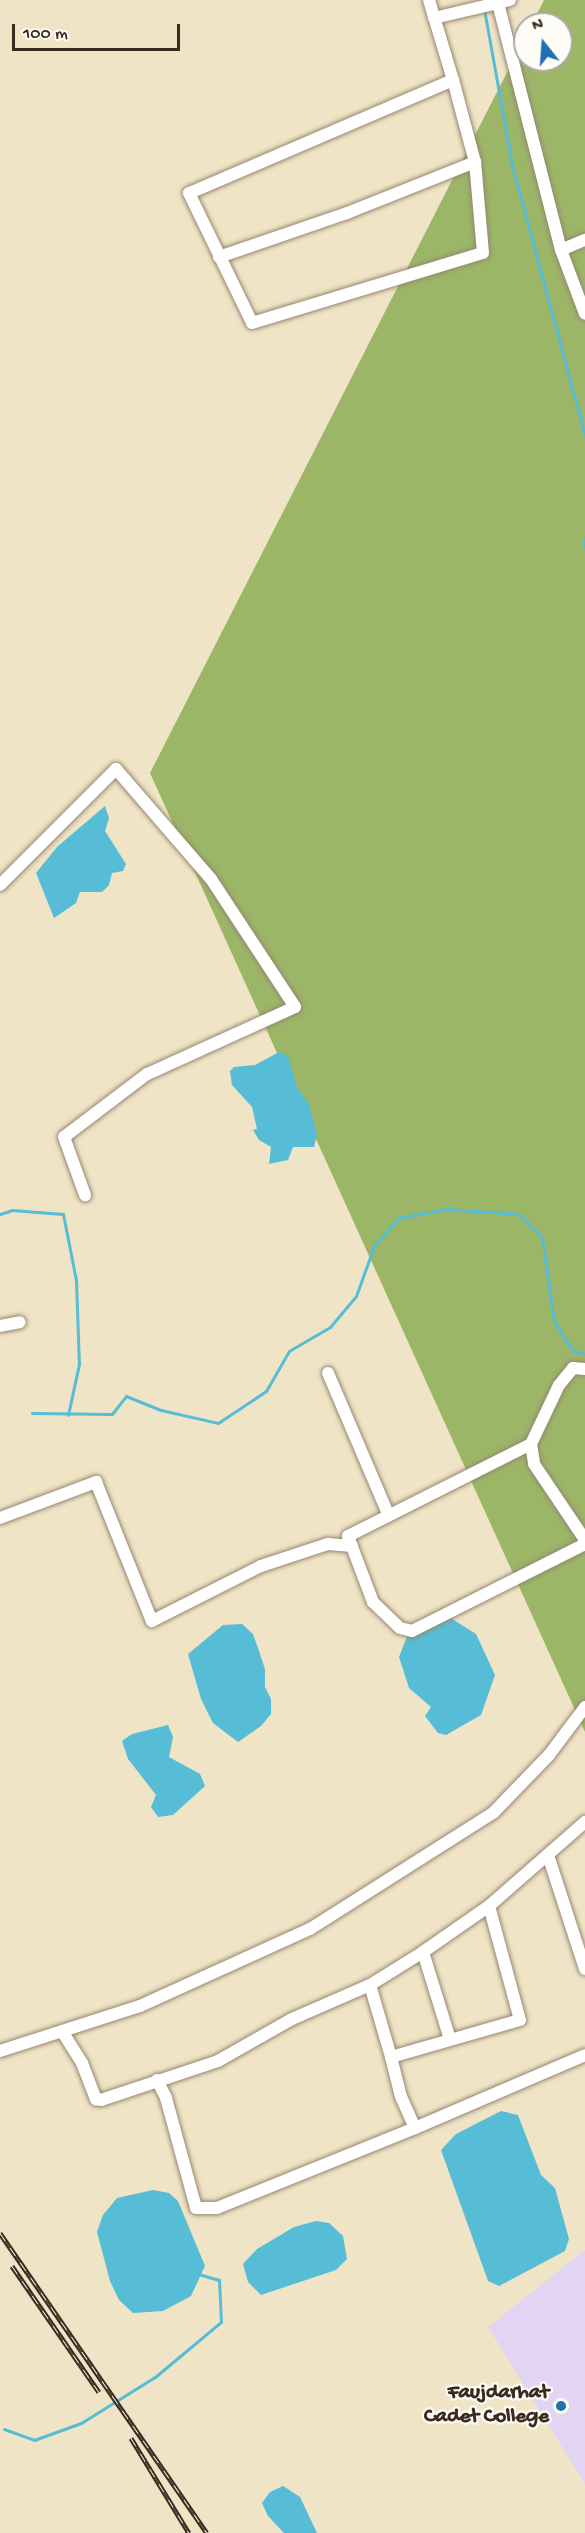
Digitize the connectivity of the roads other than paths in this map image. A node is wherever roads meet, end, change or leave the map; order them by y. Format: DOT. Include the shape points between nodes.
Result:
graph roads {
  1 [pos="429,0"];
  2 [pos="504,2"];
  3 [pos="435,18"];
  4 [pos="453,80"];
  5 [pos="475,162"];
  6 [pos="585,240"];
  7 [pos="561,250"];
  8 [pos="219,257"];
  9 [pos="585,314"];
  10 [pos="0,885"];
  11 [pos="85,1195"];
  12 [pos="21,1322"];
  13 [pos="0,1326"];
  14 [pos="585,1369"];
  15 [pos="328,1373"];
  16 [pos="531,1444"];
  17 [pos="389,1516"];
  18 [pos="0,1518"];
  19 [pos="585,1542"];
  20 [pos="352,1546"];
  21 [pos="585,1707"];
  22 [pos="585,1821"];
  23 [pos="548,1854"];
  24 [pos="489,1906"];
  25 [pos="423,1952"];
  26 [pos="585,1969"];
  27 [pos="370,1985"];
  28 [pos="62,2031"];
  29 [pos="450,2039"];
  30 [pos="0,2051"];
  31 [pos="585,2055"];
  32 [pos="391,2057"];
  33 [pos="156,2080"];
  34 [pos="415,2128"];
  1 -- 3 [label="street"];
  2 -- 3 [label="street"];
  2 -- 7 [label="street"];
  3 -- 4 [label="street"];
  4 -- 5 [label="street"];
  4 -- 8 [label="street" via="189,193"];
  5 -- 8 [label="street" via="347,213"];
  5 -- 8 [label="street" via="483,253 252,324"];
  6 -- 7 [label="street"];
  7 -- 9 [label="street"];
  10 -- 11 [label="street" via="116,769 211,879 295,1007 147,1074 64,1137"];
  12 -- 13 [label="street"];
  14 -- 16 [label="street" via="573,1368 559,1385"];
  15 -- 17 [label="street"];
  16 -- 17 [label="street"];
  16 -- 19 [label="street" via="534,1464"];
  17 -- 20 [label="street" via="348,1536"];
  18 -- 20 [label="street" via="96,1482 152,1621 261,1566 328,1544"];
  19 -- 20 [label="street" via="412,1631 400,1628 373,1602"];
  21 -- 28 [label="street" via="549,1755 493,1813 310,1929 140,2006"];
  22 -- 23 [label="street"];
  23 -- 24 [label="street"];
  23 -- 26 [label="street"];
  24 -- 25 [label="street"];
  24 -- 29 [label="street" via="520,2020"];
  25 -- 27 [label="street"];
  25 -- 29 [label="street"];
  27 -- 32 [label="street"];
  27 -- 33 [label="street" via="292,2019 218,2061"];
  28 -- 30 [label="street"];
  28 -- 33 [label="street" via="82,2063 96,2098 109,2098"];
  29 -- 32 [label="street"];
  31 -- 34 [label="street"];
  32 -- 34 [label="street" via="401,2097"];
  33 -- 34 [label="street" via="181,2146 196,2208 217,2208"];
}
